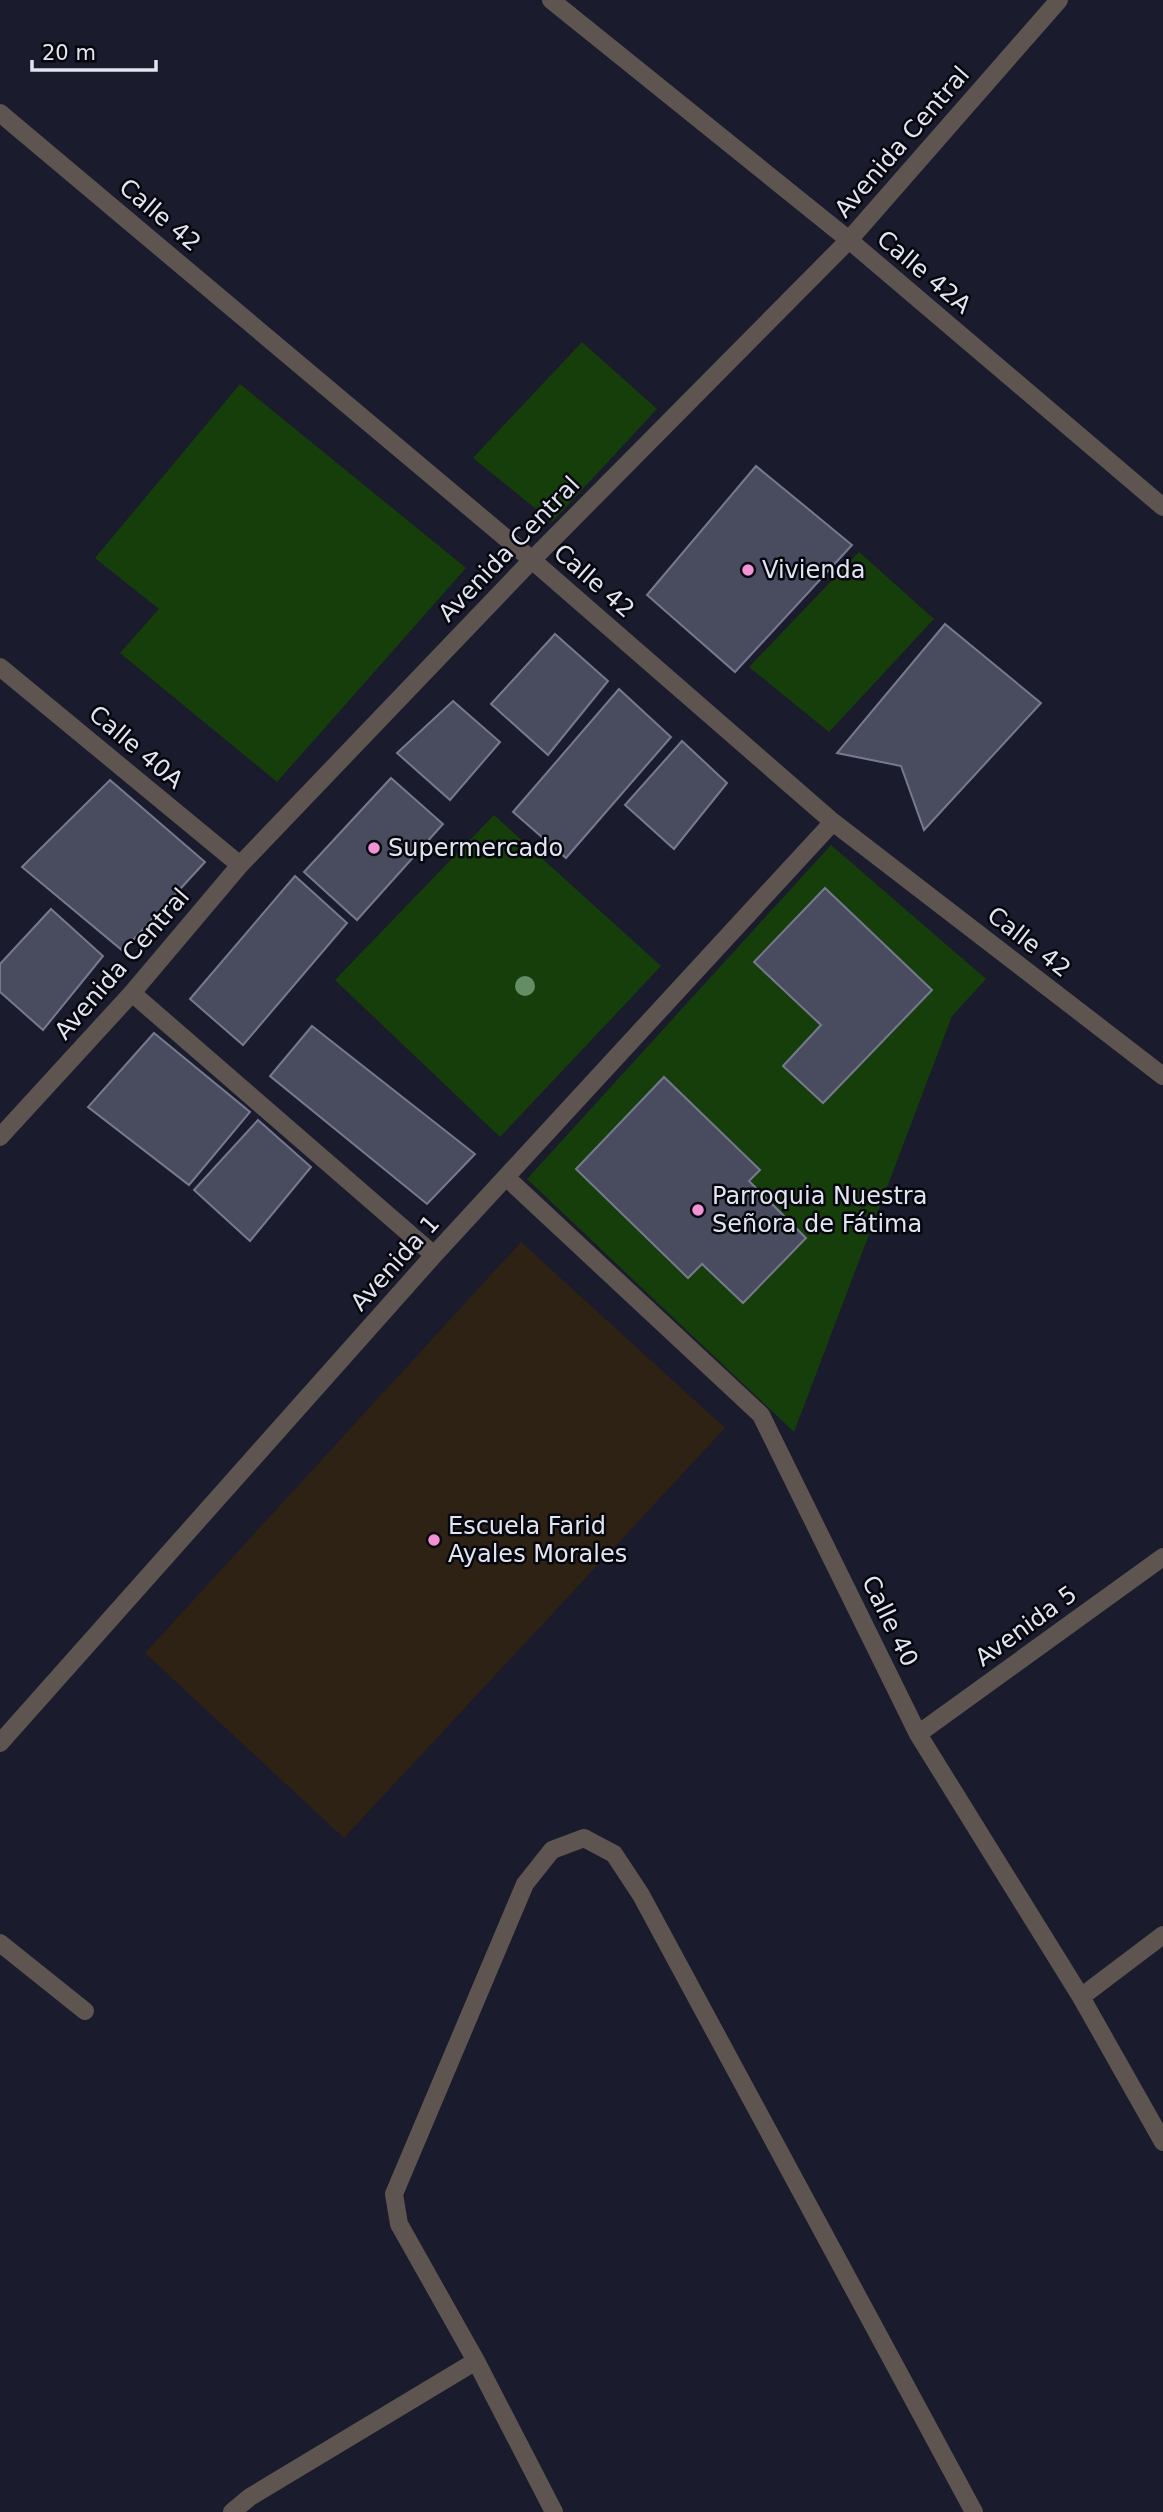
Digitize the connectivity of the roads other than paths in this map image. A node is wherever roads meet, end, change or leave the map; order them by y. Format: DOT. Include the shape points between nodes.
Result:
graph roads {
  1 [pos="551,0"];
  2 [pos="1059,0"];
  3 [pos="0,113"];
  4 [pos="849,240"];
  5 [pos="1163,507"];
  6 [pos="532,560"];
  7 [pos="0,667"];
  8 [pos="833,822"];
  9 [pos="240,865"];
  10 [pos="132,993"];
  11 [pos="1163,1076"];
  12 [pos="0,1137"];
  13 [pos="507,1178"];
  14 [pos="434,1255"];
  15 [pos="1163,1557"];
  16 [pos="918,1734"];
  17 [pos="0,1743"];
  18 [pos="1163,1935"];
  19 [pos="0,1943"];
  20 [pos="1081,1997"];
  21 [pos="85,2011"];
  22 [pos="1163,2142"];
  23 [pos="476,2361"];
  24 [pos="232,2512"];
  25 [pos="554,2512"];
  26 [pos="974,2512"];
  1 -- 4 [label="street, Calle 42A"];
  2 -- 4 [label="street, Avenida Central"];
  3 -- 6 [label="street, Calle 42"];
  4 -- 5 [label="street, Calle 42A"];
  4 -- 6 [label="street, Avenida Central"];
  6 -- 8 [label="street, Calle 42"];
  6 -- 9 [label="street, Avenida Central"];
  7 -- 9 [label="street, Calle 40A"];
  8 -- 11 [label="street, Calle 42"];
  8 -- 13 [label="street, Avenida 1"];
  9 -- 10 [label="street, Avenida Central"];
  10 -- 12 [label="street, Avenida Central"];
  10 -- 14 [label="street"];
  13 -- 14 [label="street, Avenida 1"];
  13 -- 16 [label="street, Calle 40" via="761,1415"];
  14 -- 17 [label="street, Avenida 1"];
  15 -- 16 [label="street, Avenida 5"];
  16 -- 20 [label="street, Calle 40"];
  18 -- 20 [label="street"];
  19 -- 21 [label="street"];
  20 -- 22 [label="street, Calle 40"];
  23 -- 24 [label="street"];
  23 -- 25 [label="street"];
  23 -- 26 [label="street" via="399,2224 394,2194 526,1884 552,1850 584,1838 614,1854 641,1895"];
}
